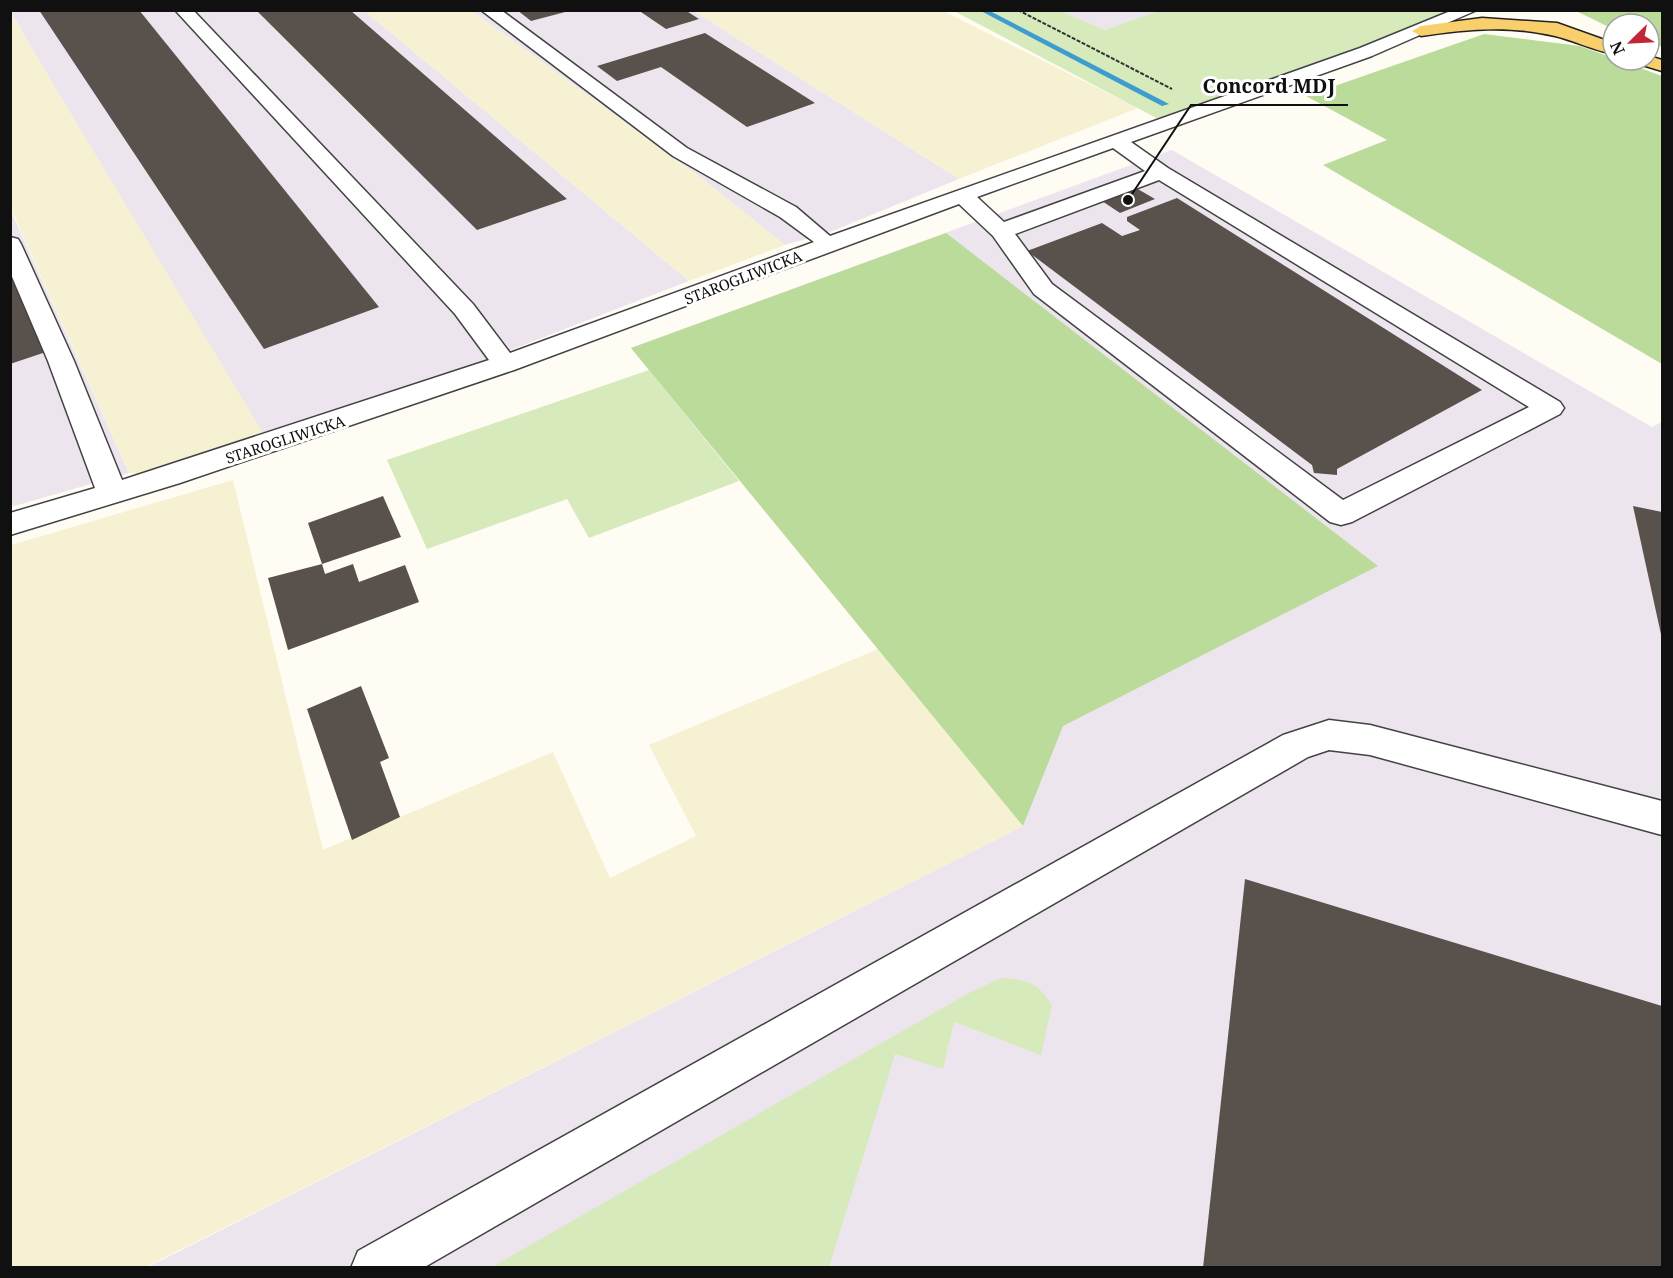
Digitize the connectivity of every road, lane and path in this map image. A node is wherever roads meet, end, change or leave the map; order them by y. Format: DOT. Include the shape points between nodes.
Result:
graph roads {
  1 [pos="183,10"];
  2 [pos="489,10"];
  3 [pos="1018,10"];
  4 [pos="1436,10"];
  5 [pos="1469,10"];
  6 [pos="1514,10"];
  7 [pos="1537,10"];
  8 [pos="1553,10"];
  9 [pos="1421,31"];
  10 [pos="1585,33"];
  11 [pos="1601,34"];
  12 [pos="1601,42"];
  13 [pos="1207,106"];
  14 [pos="1114,140"];
  15 [pos="1161,172"];
  16 [pos="962,195"];
  17 [pos="1001,231"];
  18 [pos="819,236"];
  19 [pos="10,244"];
  20 [pos="505,364"];
  21 [pos="112,493"];
  22 [pos="10,524"];
  23 [pos="1662,818"];
  24 [pos="375,1268"];
  1 -- 20 [label="street" via="464,309"];
  2 -- 18 [label="street" via="680,152 788,212"];
  3 -- 13 [label="path"];
  4 -- 9 [label="street"];
  5 -- 9 [label="street, STAROGLIWICKA"];
  6 -- 10 [label="main road"];
  7 -- 10 [label="main road"];
  8 -- 10 [label="main road"];
  9 -- 10 [label="main road" via="1506,21"];
  9 -- 13 [label="street, STAROGLIWICKA"];
  10 -- 11 [label="main road"];
  10 -- 12 [label="main road"];
  13 -- 14 [label="street, STAROGLIWICKA"];
  14 -- 15 [label="street"];
  14 -- 16 [label="street, STAROGLIWICKA"];
  15 -- 17 [label="street"];
  15 -- 17 [label="street" via="1550,408 1341,514 1043,289"];
  16 -- 17 [label="street"];
  16 -- 20 [label="street, STAROGLIWICKA"];
  19 -- 21 [label="street"];
  20 -- 21 [label="street, STAROGLIWICKA"];
  21 -- 22 [label="street, STAROGLIWICKA"];
  23 -- 24 [label="street" via="1370,740 1329,735 1296,746"];
}
